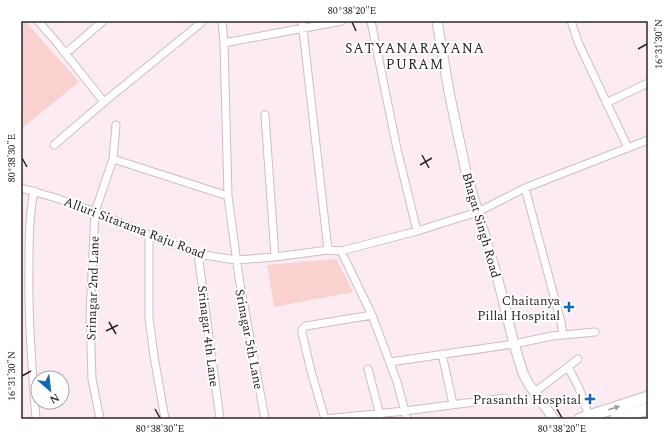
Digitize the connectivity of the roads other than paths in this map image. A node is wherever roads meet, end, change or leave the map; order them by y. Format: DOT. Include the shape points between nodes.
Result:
graph roads {
  1 [pos="38,21"];
  2 [pos="103,21"];
  3 [pos="222,21"];
  4 [pos="302,21"];
  5 [pos="342,21"];
  6 [pos="371,21"];
  7 [pos="437,21"];
  8 [pos="571,21"];
  9 [pos="201,23"];
  10 [pos="304,29"];
  11 [pos="224,43"];
  12 [pos="65,54"];
  13 [pos="648,83"];
  14 [pos="104,102"];
  15 [pos="606,103"];
  16 [pos="265,115"];
  17 [pos="116,125"];
  18 [pos="648,140"];
  19 [pos="54,145"];
  20 [pos="628,148"];
  21 [pos="114,158"];
  22 [pos="21,188"];
  23 [pos="525,188"];
  24 [pos="34,191"];
  25 [pos="228,196"];
  26 [pos="95,212"];
  27 [pos="478,212"];
  28 [pos="417,231"];
  29 [pos="149,235"];
  30 [pos="328,250"];
  31 [pos="341,251"];
  32 [pos="198,254"];
  33 [pos="275,257"];
  34 [pos="236,260"];
  35 [pos="372,315"];
  36 [pos="596,332"];
  37 [pos="563,335"];
  38 [pos="514,344"];
  39 [pos="442,354"];
  40 [pos="578,359"];
  41 [pos="390,362"];
  42 [pos="568,367"];
  43 [pos="368,369"];
  44 [pos="535,392"];
  45 [pos="648,397"];
  46 [pos="505,398"];
  47 [pos="453,404"];
  48 [pos="648,408"];
  49 [pos="405,411"];
  50 [pos="380,416"];
  51 [pos="584,418"];
  52 [pos="36,419"];
  53 [pos="100,419"];
  54 [pos="165,419"];
  55 [pos="220,419"];
  56 [pos="266,419"];
  57 [pos="325,419"];
  58 [pos="407,419"];
  59 [pos="554,419"];
  60 [pos="615,419"];
  1 -- 12 [label="street"];
  2 -- 12 [label="street"];
  3 -- 11 [label="street, Srinagar 5th Lane"];
  4 -- 10 [label="street"];
  5 -- 10 [label="street"];
  6 -- 28 [label="street"];
  7 -- 27 [label="street, Bhagat Singh Road" via="466,172"];
  8 -- 15 [label="street"];
  9 -- 14 [label="street"];
  10 -- 11 [label="street"];
  10 -- 30 [label="street"];
  11 -- 25 [label="street, Srinagar 5th Lane"];
  12 -- 14 [label="street"];
  13 -- 15 [label="street"];
  14 -- 19 [label="street"];
  15 -- 20 [label="street"];
  16 -- 33 [label="street"];
  17 -- 21 [label="street"];
  18 -- 20 [label="street, Alluri Sitarama Raju Road"];
  20 -- 23 [label="street, Alluri Sitarama Raju Road"];
  21 -- 25 [label="street"];
  21 -- 26 [label="street, Srinagar 2nd Lane"];
  22 -- 24 [label="street, Alluri Sitarama Raju Road"];
  23 -- 27 [label="street, Alluri Sitarama Raju Road"];
  23 -- 37 [label="street"];
  24 -- 26 [label="street, Alluri Sitarama Raju Road"];
  24 -- 52 [label="street" via="30,209 28,312"];
  25 -- 34 [label="street, Srinagar 5th Lane"];
  26 -- 29 [label="street, Alluri Sitarama Raju Road"];
  26 -- 53 [label="street, Srinagar 2nd Lane" via="90,314 92,379"];
  27 -- 28 [label="street, Alluri Sitarama Raju Road"];
  27 -- 38 [label="street, Bhagat Singh Road"];
  28 -- 31 [label="street, Alluri Sitarama Raju Road"];
  29 -- 32 [label="street, Alluri Sitarama Raju Road"];
  29 -- 54 [label="street" via="149,318"];
  30 -- 31 [label="street, Alluri Sitarama Raju Road"];
  30 -- 33 [label="street, Alluri Sitarama Raju Road"];
  31 -- 35 [label="street"];
  32 -- 34 [label="street, Alluri Sitarama Raju Road"];
  32 -- 55 [label="street, Srinagar 4th Lane"];
  33 -- 34 [label="street, Alluri Sitarama Raju Road"];
  34 -- 56 [label="street, Srinagar 5th Lane"];
  35 -- 41 [label="street"];
  35 -- 57 [label="street" via="306,326 302,329"];
  36 -- 37 [label="street"];
  37 -- 38 [label="street"];
  38 -- 39 [label="street"];
  38 -- 44 [label="street, Bhagat Singh Road" via="523,373"];
  39 -- 41 [label="street"];
  39 -- 47 [label="street"];
  40 -- 42 [label="street"];
  41 -- 49 [label="street"];
  42 -- 44 [label="street"];
  42 -- 51 [label="street" via="579,388"];
  43 -- 50 [label="street"];
  44 -- 59 [label="street, Bhagat Singh Road"];
  51 -- 45 [label="main road, one-way"];
  46 -- 47 [label="street"];
  47 -- 49 [label="street"];
  48 -- 60 [label="main road"];
  49 -- 50 [label="street"];
  49 -- 58 [label="street"];
  50 -- 57 [label="street"];
}
